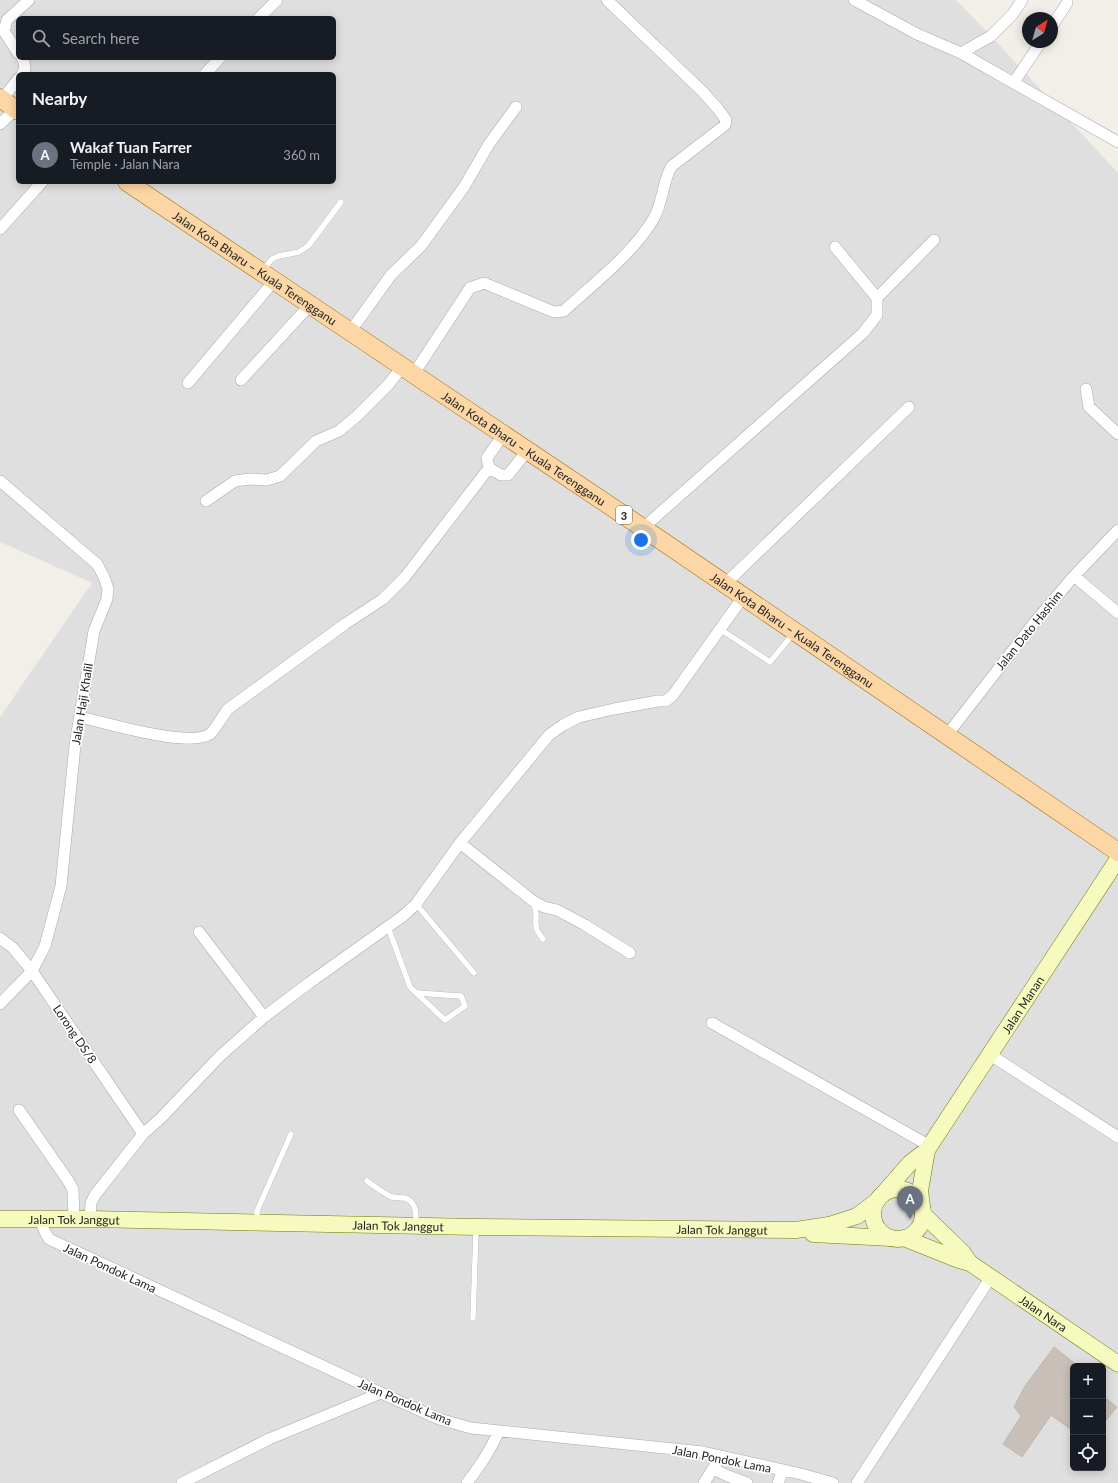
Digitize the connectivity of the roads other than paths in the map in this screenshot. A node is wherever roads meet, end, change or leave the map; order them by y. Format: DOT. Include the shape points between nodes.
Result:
graph roads {
  1 [pos="29,0"];
  2 [pos="277,0"];
  3 [pos="607,0"];
  4 [pos="854,0"];
  5 [pos="1022,0"];
  6 [pos="1067,3"];
  7 [pos="261,16"];
  8 [pos="1058,17"];
  9 [pos="1037,48"];
  10 [pos="16,50"];
  11 [pos="961,53"];
  12 [pos="23,60"];
  13 [pos="218,60"];
  14 [pos="24,72"];
  15 [pos="207,72"];
  16 [pos="1014,82"];
  17 [pos="16,85"];
  18 [pos="9,104"];
  19 [pos="516,107"];
  20 [pos="0,124"];
  21 [pos="1118,142"];
  22 [pos="40,184"];
  23 [pos="130,184"];
  24 [pos="341,202"];
  25 [pos="0,229"];
  26 [pos="934,240"];
  27 [pos="835,247"];
  28 [pos="268,277"];
  29 [pos="878,298"];
  30 [pos="310,305"];
  31 [pos="350,332"];
  32 [pos="407,371"];
  33 [pos="241,380"];
  34 [pos="188,383"];
  35 [pos="1086,389"];
  36 [pos="909,407"];
  37 [pos="1118,434"];
  38 [pos="503,435"];
  39 [pos="527,451"];
  40 [pos="489,468"];
  41 [pos="0,481"];
  42 [pos="206,501"];
  43 [pos="643,528"];
  44 [pos="1118,530"];
  45 [pos="1074,576"];
  46 [pos="725,584"];
  47 [pos="743,597"];
  48 [pos="1118,613"];
  49 [pos="720,628"];
  50 [pos="795,632"];
  51 [pos="80,717"];
  52 [pos="947,735"];
  53 [pos="460,843"];
  54 [pos="1118,852"];
  55 [pos="1118,859"];
  56 [pos="533,901"];
  57 [pos="416,904"];
  58 [pos="388,927"];
  59 [pos="199,932"];
  60 [pos="0,938"];
  61 [pos="543,939"];
  62 [pos="630,953"];
  63 [pos="32,970"];
  64 [pos="474,973"];
  65 [pos="417,993"];
  66 [pos="0,1004"];
  67 [pos="264,1017"];
  68 [pos="712,1023"];
  69 [pos="989,1054"];
  70 [pos="19,1110"];
  71 [pos="143,1134"];
  72 [pos="291,1134"];
  73 [pos="1118,1137"];
  74 [pos="928,1148"];
  75 [pos="367,1181"];
  76 [pos="880,1198"];
  77 [pos="922,1210"];
  78 [pos="0,1219"];
  79 [pos="74,1219"];
  80 [pos="90,1219"];
  81 [pos="40,1220"];
  82 [pos="257,1223"];
  83 [pos="416,1226"];
  84 [pos="476,1228"];
  85 [pos="796,1230"];
  86 [pos="899,1238"];
  87 [pos="970,1263"];
  88 [pos="991,1277"];
  89 [pos="473,1318"];
  90 [pos="1118,1364"];
  91 [pos="381,1393"];
  92 [pos="498,1431"];
  93 [pos="720,1456"];
  94 [pos="713,1469"];
  95 [pos="783,1470"];
  96 [pos="182,1483"];
  97 [pos="467,1483"];
  98 [pos="704,1483"];
  99 [pos="747,1483"];
  100 [pos="778,1483"];
  101 [pos="833,1483"];
  102 [pos="858,1483"];
  1 -- 10 [label="street" via="7,20 4,31"];
  2 -- 7 [label="street"];
  3 -- 32 [label="street" via="703,92 726,120 725,125 672,166 654,217 632,248 564,311 554,312 484,283 470,288"];
  4 -- 11 [label="street" via="917,34"];
  5 -- 11 [label="street" via="1013,14 991,36"];
  6 -- 8 [label="street"];
  9 -- 16 [label="street"];
  11 -- 16 [label="street"];
  12 -- 14 [label="street"];
  13 -- 15 [label="street"];
  16 -- 21 [label="street"];
  17 -- 18 [label="street"];
  18 -- 20 [label="street"];
  19 -- 31 [label="street" via="488,144 464,187 422,246 391,275"];
  22 -- 25 [label="street"];
  23 -- 28 [label="main road, Jalan Kota Bharu – Kuala Terengganu / 3"];
  24 -- 28 [label="lane" via="308,246 299,252 272,259"];
  26 -- 29 [label="street"];
  27 -- 29 [label="street"];
  28 -- 30 [label="main road, Jalan Kota Bharu – Kuala Terengganu / 3"];
  28 -- 34 [label="street"];
  29 -- 43 [label="street" via="877,315 864,333"];
  30 -- 31 [label="main road, Jalan Kota Bharu – Kuala Terengganu / 3"];
  30 -- 33 [label="street"];
  31 -- 32 [label="main road, Jalan Kota Bharu – Kuala Terengganu / 3"];
  32 -- 38 [label="main road, Jalan Kota Bharu – Kuala Terengganu / 3"];
  32 -- 42 [label="street" via="388,385 339,431 316,441 280,476 267,480 235,481"];
  35 -- 37 [label="street" via="1089,407"];
  36 -- 46 [label="street"];
  38 -- 39 [label="main road, Jalan Kota Bharu – Kuala Terengganu / 3"];
  38 -- 40 [label="street" via="487,458"];
  39 -- 40 [label="street" via="508,475 501,475"];
  39 -- 43 [label="main road, Jalan Kota Bharu – Kuala Terengganu / 3"];
  40 -- 51 [label="street" via="394,590 228,709 211,733 189,738 169,737"];
  41 -- 51 [label="street, Jalan Haji Khalil" via="97,564 104,577 108,589 107,599 94,631"];
  43 -- 46 [label="main road, Jalan Kota Bharu – Kuala Terengganu / 3"];
  44 -- 45 [label="street, Jalan Dato Hashim"];
  45 -- 48 [label="street"];
  45 -- 52 [label="street, Jalan Dato Hashim"];
  46 -- 47 [label="main road, Jalan Kota Bharu – Kuala Terengganu / 3"];
  47 -- 49 [label="street"];
  47 -- 50 [label="main road, Jalan Kota Bharu – Kuala Terengganu / 3"];
  49 -- 50 [label="lane" via="770,662"];
  49 -- 53 [label="street" via="673,695 666,701 579,717 562,725 550,735"];
  50 -- 52 [label="main road, Jalan Kota Bharu – Kuala Terengganu / 3"];
  51 -- 63 [label="street, Jalan Haji Khalil" via="61,886 44,946"];
  52 -- 54 [label="main road, Jalan Kota Bharu – Kuala Terengganu / 3"];
  53 -- 56 [label="street"];
  53 -- 57 [label="street"];
  55 -- 69 [label="main road, Jalan Manan"];
  56 -- 61 [label="lane" via="537,932"];
  56 -- 62 [label="street" via="585,925"];
  57 -- 58 [label="street"];
  57 -- 64 [label="lane"];
  58 -- 65 [label="lane" via="410,987"];
  58 -- 67 [label="street"];
  59 -- 67 [label="street"];
  60 -- 63 [label="street, Lorong DS/8" via="13,948"];
  63 -- 66 [label="street, Jalan Haji Khalil"];
  63 -- 71 [label="street, Lorong DS/8"];
  65 -- 65 [label="lane" via="445,1020 465,1006 461,996"];
  67 -- 71 [label="street" via="220,1056"];
  68 -- 74 [label="street"];
  69 -- 73 [label="street"];
  69 -- 74 [label="main road, Jalan Manan"];
  70 -- 79 [label="street" via="69,1182 73,1190"];
  71 -- 80 [label="street" via="95,1195 91,1203"];
  72 -- 82 [label="lane" via="258,1211"];
  74 -- 76 [label="main road, Jalan Manan" via="910,1163"];
  74 -- 77 [label="main road, Jalan Manan" via="920,1192"];
  75 -- 83 [label="lane" via="385,1194 412,1202 416,1209"];
  76 -- 77 [label="main road" via="889,1191 905,1190 915,1196"];
  76 -- 85 [label="main road, Jalan Tok Janggut" via="857,1216 829,1225"];
  76 -- 86 [label="main road" via="874,1208 876,1224 884,1233"];
  77 -- 86 [label="main road" via="922,1222 918,1229 911,1235"];
  77 -- 87 [label="main road, Jalan Nara"];
  78 -- 81 [label="main road, Jalan Tok Janggut"];
  79 -- 80 [label="main road, Jalan Tok Janggut"];
  79 -- 81 [label="main road, Jalan Tok Janggut"];
  80 -- 82 [label="main road, Jalan Tok Janggut"];
  81 -- 91 [label="street, Jalan Pondok Lama" via="49,1239"];
  82 -- 83 [label="main road, Jalan Tok Janggut"];
  83 -- 84 [label="main road, Jalan Tok Janggut"];
  84 -- 85 [label="main road, Jalan Tok Janggut"];
  84 -- 89 [label="lane"];
  85 -- 86 [label="main road, Jalan Tok Janggut" via="815,1234"];
  86 -- 87 [label="main road, Jalan Nara"];
  87 -- 88 [label="main road, Jalan Nara"];
  88 -- 90 [label="main road, Jalan Nara"];
  88 -- 102 [label="street"];
  91 -- 92 [label="street, Jalan Pondok Lama" via="439,1419 471,1428"];
  91 -- 96 [label="street" via="269,1439"];
  92 -- 93 [label="street, Jalan Pondok Lama"];
  92 -- 97 [label="street" via="488,1455"];
  93 -- 94 [label="street"];
  93 -- 95 [label="street, Jalan Pondok Lama"];
  94 -- 98 [label="street"];
  94 -- 99 [label="street"];
  95 -- 100 [label="street"];
  95 -- 101 [label="street, Jalan Pondok Lama"];
}
